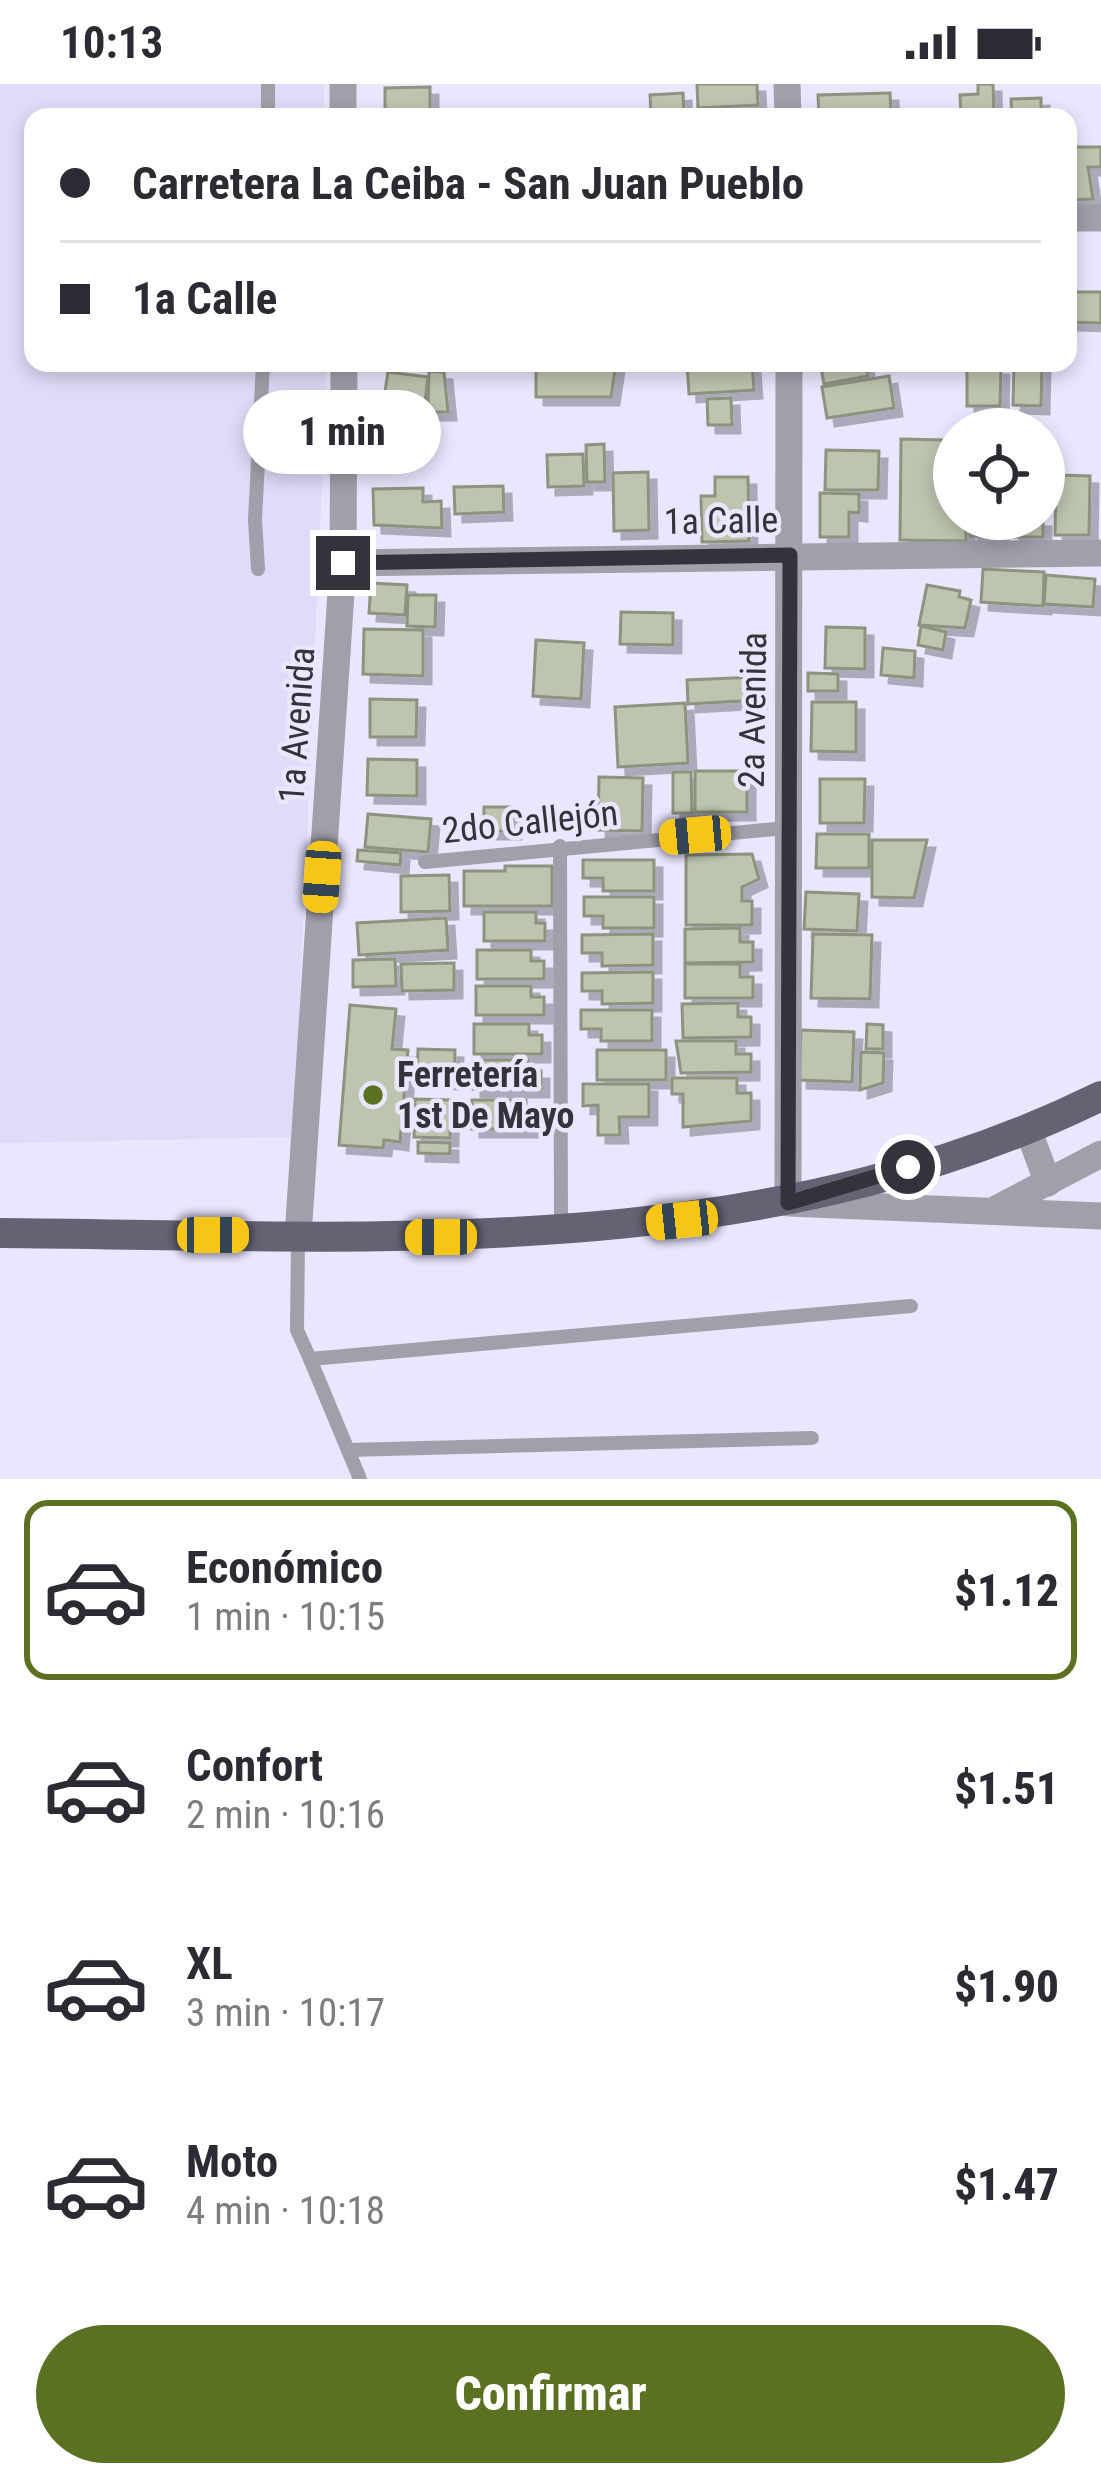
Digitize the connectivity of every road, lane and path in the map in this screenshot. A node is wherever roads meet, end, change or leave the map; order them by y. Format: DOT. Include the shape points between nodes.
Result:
graph roads {
  1 [pos="263,372"];
  2 [pos="344,372"];
  3 [pos="789,372"];
  4 [pos="1101,553"];
  5 [pos="790,555"];
  6 [pos="343,563"];
  7 [pos="259,569"];
  8 [pos="785,828"];
  9 [pos="560,846"];
  10 [pos="425,862"];
  11 [pos="1101,1096"];
  12 [pos="1029,1132"];
  13 [pos="1101,1154"];
  14 [pos="1048,1183"];
  15 [pos="788,1203"];
  16 [pos="994,1210"];
  17 [pos="1101,1216"];
  18 [pos="561,1232"];
  19 [pos="0,1233"];
  20 [pos="298,1235"];
  21 [pos="911,1306"];
  22 [pos="310,1359"];
  23 [pos="812,1438"];
  24 [pos="348,1450"];
  25 [pos="361,1479"];
  1 -- 7 [label="lane"];
  2 -- 6 [label="street, 1a Avenida"];
  3 -- 5 [label="street, 2a Avenida"];
  4 -- 5 [label="street, 1a Calle"];
  5 -- 6 [label="street, 1a Calle"];
  5 -- 8 [label="street, 2a Avenida"];
  6 -- 20 [label="street, 1a Avenida"];
  8 -- 9 [label="lane, 2do Callejón"];
  8 -- 15 [label="street, 2a Avenida"];
  9 -- 10 [label="lane, 2do Callejón"];
  9 -- 18 [label="lane"];
  11 -- 12 [label="main road"];
  12 -- 14 [label="street"];
  12 -- 15 [label="main road"];
  13 -- 14 [label="street"];
  14 -- 16 [label="street"];
  15 -- 16 [label="street"];
  15 -- 18 [label="main road"];
  16 -- 17 [label="street"];
  18 -- 20 [label="main road"];
  19 -- 20 [label="main road"];
  20 -- 22 [label="lane" via="297,1330"];
  21 -- 22 [label="lane"];
  22 -- 24 [label="lane"];
  23 -- 24 [label="lane"];
  24 -- 25 [label="lane"];
}
